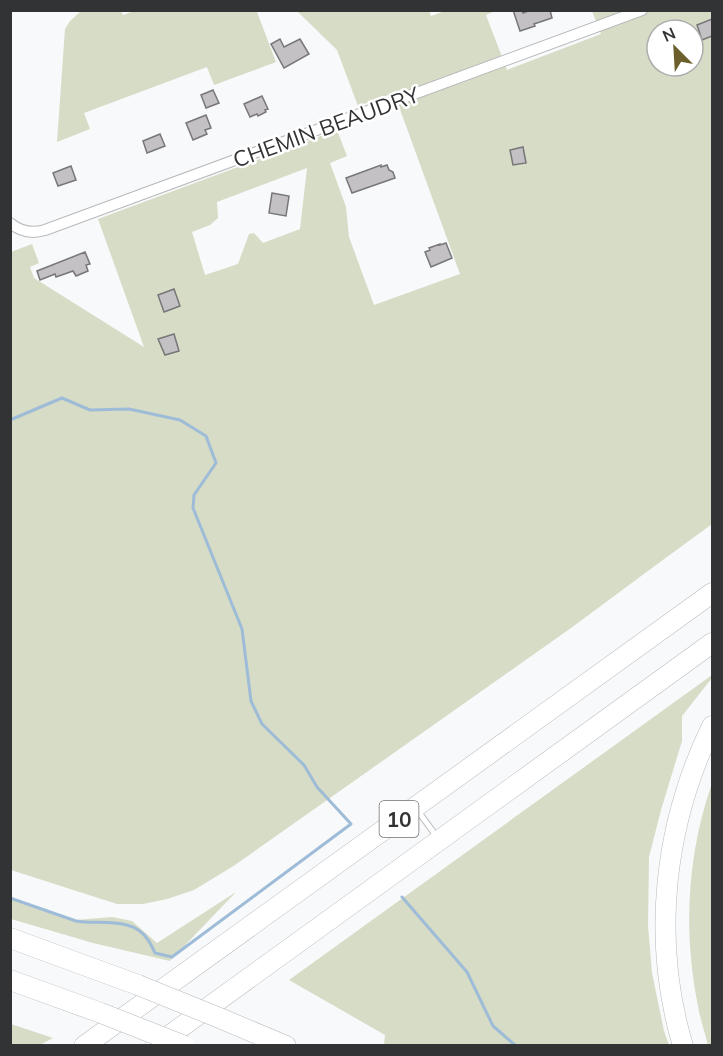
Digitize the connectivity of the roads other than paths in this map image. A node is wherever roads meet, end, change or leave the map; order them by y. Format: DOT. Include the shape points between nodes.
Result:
graph roads {
  1 [pos="642,10"];
  2 [pos="10,223"];
  3 [pos="712,593"];
  4 [pos="712,643"];
  5 [pos="712,726"];
  6 [pos="415,807"];
  7 [pos="439,840"];
  8 [pos="10,938"];
  9 [pos="10,980"];
  10 [pos="84,1046"];
  11 [pos="155,1046"];
  12 [pos="185,1046"];
  13 [pos="286,1046"];
  14 [pos="683,1046"];
  1 -- 2 [label="street, CHEMIN BEAUDRY" via="45,230 27,232"];
  3 -- 6 [label="highway, 10"];
  4 -- 7 [label="highway, 10"];
  5 -- 14 [label="highway" via="681,805 669,862 669,972"];
  6 -- 7 [label="lane, 10"];
  6 -- 10 [label="highway, 10"];
  7 -- 11 [label="highway, 10"];
  8 -- 13 [label="highway, bridge"];
  9 -- 12 [label="highway, bridge"];
}
